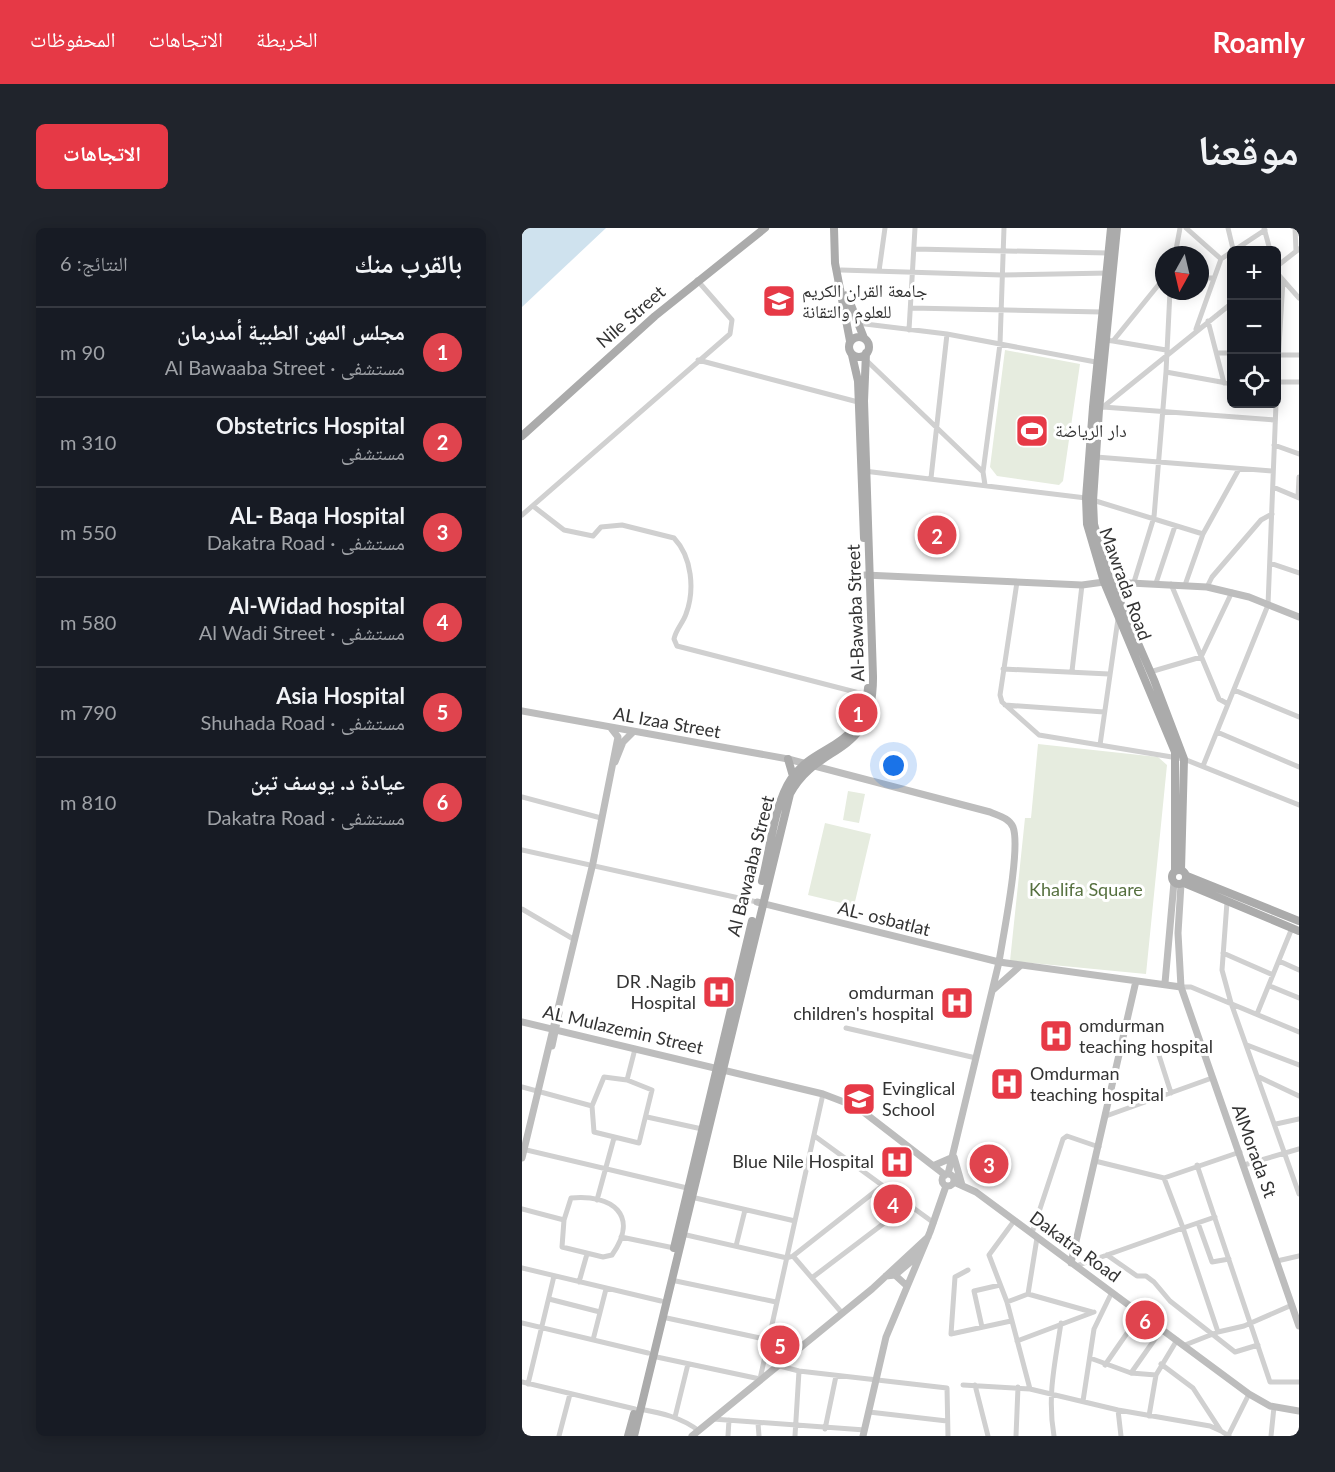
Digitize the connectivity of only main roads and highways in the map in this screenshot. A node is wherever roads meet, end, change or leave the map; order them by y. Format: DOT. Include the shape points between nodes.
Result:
graph roads {
  1 [pos="765,228"];
  2 [pos="834,228"];
  3 [pos="839,228"];
  4 [pos="1111,228"];
  5 [pos="1117,228"];
  6 [pos="1109,273"];
  7 [pos="864,338"];
  8 [pos="850,341"];
  9 [pos="852,355"];
  10 [pos="866,356"];
  11 [pos="1100,363"];
  12 [pos="1098,409"];
  13 [pos="522,436"];
  14 [pos="863,471"];
  15 [pos="1090,500"];
  16 [pos="868,575"];
  17 [pos="1108,582"];
  18 [pos="1150,682"];
  19 [pos="788,759"];
  20 [pos="811,764"];
  21 [pos="793,776"];
  22 [pos="1223,897"];
  23 [pos="760,903"];
  24 [pos="1299,921"];
  25 [pos="1295,930"];
  26 [pos="720,1069"];
  27 [pos="650,1354"];
  28 [pos="638,1409"];
  29 [pos="628,1436"];
  30 [pos="634,1436"];
  1 -- 13 [label="main road, Nile Street" via="697,280"];
  2 -- 8 [label="main road" via="835,262"];
  3 -- 7 [label="main road" via="841,270"];
  4 -- 6 [label="main road, Mawrada Road"];
  5 -- 6 [label="main road, Mawrada Road"];
  6 -- 11 [label="main road, Mawrada Road" via="1102,312"];
  6 -- 11 [label="main road, Mawrada Road" via="1109,340"];
  7 -- 8 [label="main road"];
  7 -- 10 [label="main road" via="869,347"];
  8 -- 9 [label="main road"];
  9 -- 10 [label="main road"];
  9 -- 14 [label="main road, Al-Bawaba Street"];
  10 -- 14 [label="main road"];
  11 -- 12 [label="main road, Mawrada Road"];
  12 -- 15 [label="main road, Mawrada Road"];
  12 -- 15 [label="main road, Mawrada Road"];
  14 -- 16 [label="main road, Al-Bawaba Street"];
  15 -- 17 [label="main road, Mawrada Road" via="1089,531"];
  16 -- 20 [label="main road, Al-Bawaba Street" via="867,695 862,713 850,733"];
  16 -- 20 [label="main road, Al-Bawaba Street" via="873,688 870,710 854,737"];
  17 -- 18 [label="main road, Mawrada Road" via="1118,616"];
  17 -- 18 [label="main road, Mawrada Road" via="1150,672"];
  18 -- 22 [label="main road, Mawrada Road" via="1180,758 1180,878"];
  19 -- 21 [label="main road"];
  20 -- 21 [label="main road, Al Bawaaba Street"];
  20 -- 23 [label="main road, Al-Bawaba Street" via="790,794"];
  21 -- 23 [label="main road, Al Bawaaba Street" via="781,802"];
  22 -- 24 [label="main road"];
  22 -- 25 [label="main road"];
  23 -- 26 [label="main road, Al Bawaaba Street"];
  26 -- 27 [label="main road"];
  26 -- 27 [label="main road" via="687,1188"];
  27 -- 28 [label="main road"];
  28 -- 29 [label="main road"];
  28 -- 30 [label="main road"];
}
